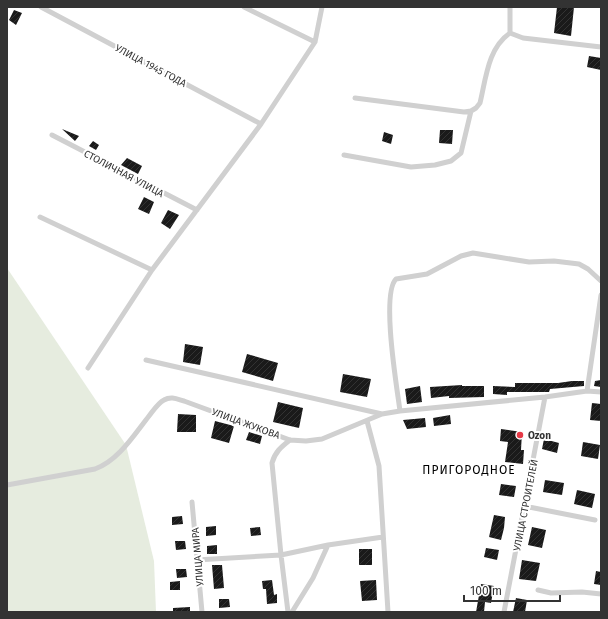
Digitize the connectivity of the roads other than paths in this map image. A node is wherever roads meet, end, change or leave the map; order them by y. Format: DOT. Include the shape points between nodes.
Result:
graph roads {
  1 [pos="41,7"];
  2 [pos="244,7"];
  3 [pos="322,7"];
  4 [pos="510,7"];
  5 [pos="510,33"];
  6 [pos="316,42"];
  7 [pos="601,47"];
  8 [pos="356,98"];
  9 [pos="471,111"];
  10 [pos="261,124"];
  11 [pos="52,135"];
  12 [pos="344,155"];
  13 [pos="197,210"];
  14 [pos="40,217"];
  15 [pos="152,270"];
  16 [pos="601,281"];
  17 [pos="601,295"];
  18 [pos="146,360"];
  19 [pos="88,368"];
  20 [pos="587,391"];
  21 [pos="601,392"];
  22 [pos="545,397"];
  23 [pos="400,411"];
  24 [pos="382,414"];
  25 [pos="367,420"];
  26 [pos="290,440"];
  27 [pos="7,485"];
  28 [pos="192,502"];
  29 [pos="524,506"];
  30 [pos="594,520"];
  31 [pos="383,537"];
  32 [pos="328,545"];
  33 [pos="281,555"];
  34 [pos="196,560"];
  35 [pos="538,590"];
  36 [pos="601,594"];
  37 [pos="202,612"];
  38 [pos="288,612"];
  39 [pos="292,612"];
  40 [pos="388,612"];
  41 [pos="504,612"];
  1 -- 10 [label="street, УЛИЦА 1945 ГОДА"];
  2 -- 6 [label="street"];
  3 -- 6 [label="street"];
  4 -- 5 [label="street"];
  5 -- 7 [label="street" via="523,38"];
  5 -- 9 [label="street" via="495,48 480,103"];
  6 -- 10 [label="street"];
  8 -- 9 [label="street" via="453,111"];
  9 -- 12 [label="street" via="461,153 452,161 435,166 411,167"];
  10 -- 13 [label="street"];
  11 -- 13 [label="street, СТОЛИЧНАЯ УЛИЦА"];
  13 -- 15 [label="street"];
  14 -- 15 [label="street"];
  15 -- 19 [label="street"];
  16 -- 23 [label="street" via="579,264 529,262 473,254 461,256 427,274 396,279 392,285 390,304 392,349"];
  17 -- 20 [label="street"];
  18 -- 24 [label="street, УЛИЦА ЖУКОВА"];
  20 -- 21 [label="street, УЛИЦА ЖУКОВА"];
  20 -- 22 [label="street, УЛИЦА ЖУКОВА"];
  22 -- 23 [label="street, УЛИЦА ЖУКОВА"];
  22 -- 29 [label="street, УЛИЦА СТРОИТЕЛЕЙ"];
  23 -- 24 [label="street, УЛИЦА ЖУКОВА"];
  24 -- 25 [label="street, УЛИЦА ЖУКОВА"];
  25 -- 26 [label="street, УЛИЦА ЖУКОВА" via="322,439"];
  25 -- 31 [label="street" via="379,466"];
  26 -- 27 [label="street, УЛИЦА ЖУКОВА" via="170,398 160,402 127,444 103,466 95,470"];
  26 -- 33 [label="street" via="279,449 272,463"];
  28 -- 34 [label="street, УЛИЦА МИРА"];
  29 -- 30 [label="street"];
  29 -- 41 [label="street, УЛИЦА СТРОИТЕЛЕЙ"];
  31 -- 32 [label="street"];
  31 -- 40 [label="street"];
  32 -- 33 [label="street"];
  32 -- 39 [label="street" via="313,578"];
  33 -- 34 [label="street"];
  33 -- 38 [label="street"];
  34 -- 37 [label="street, УЛИЦА МИРА"];
  35 -- 36 [label="street" via="551,593"];
}
